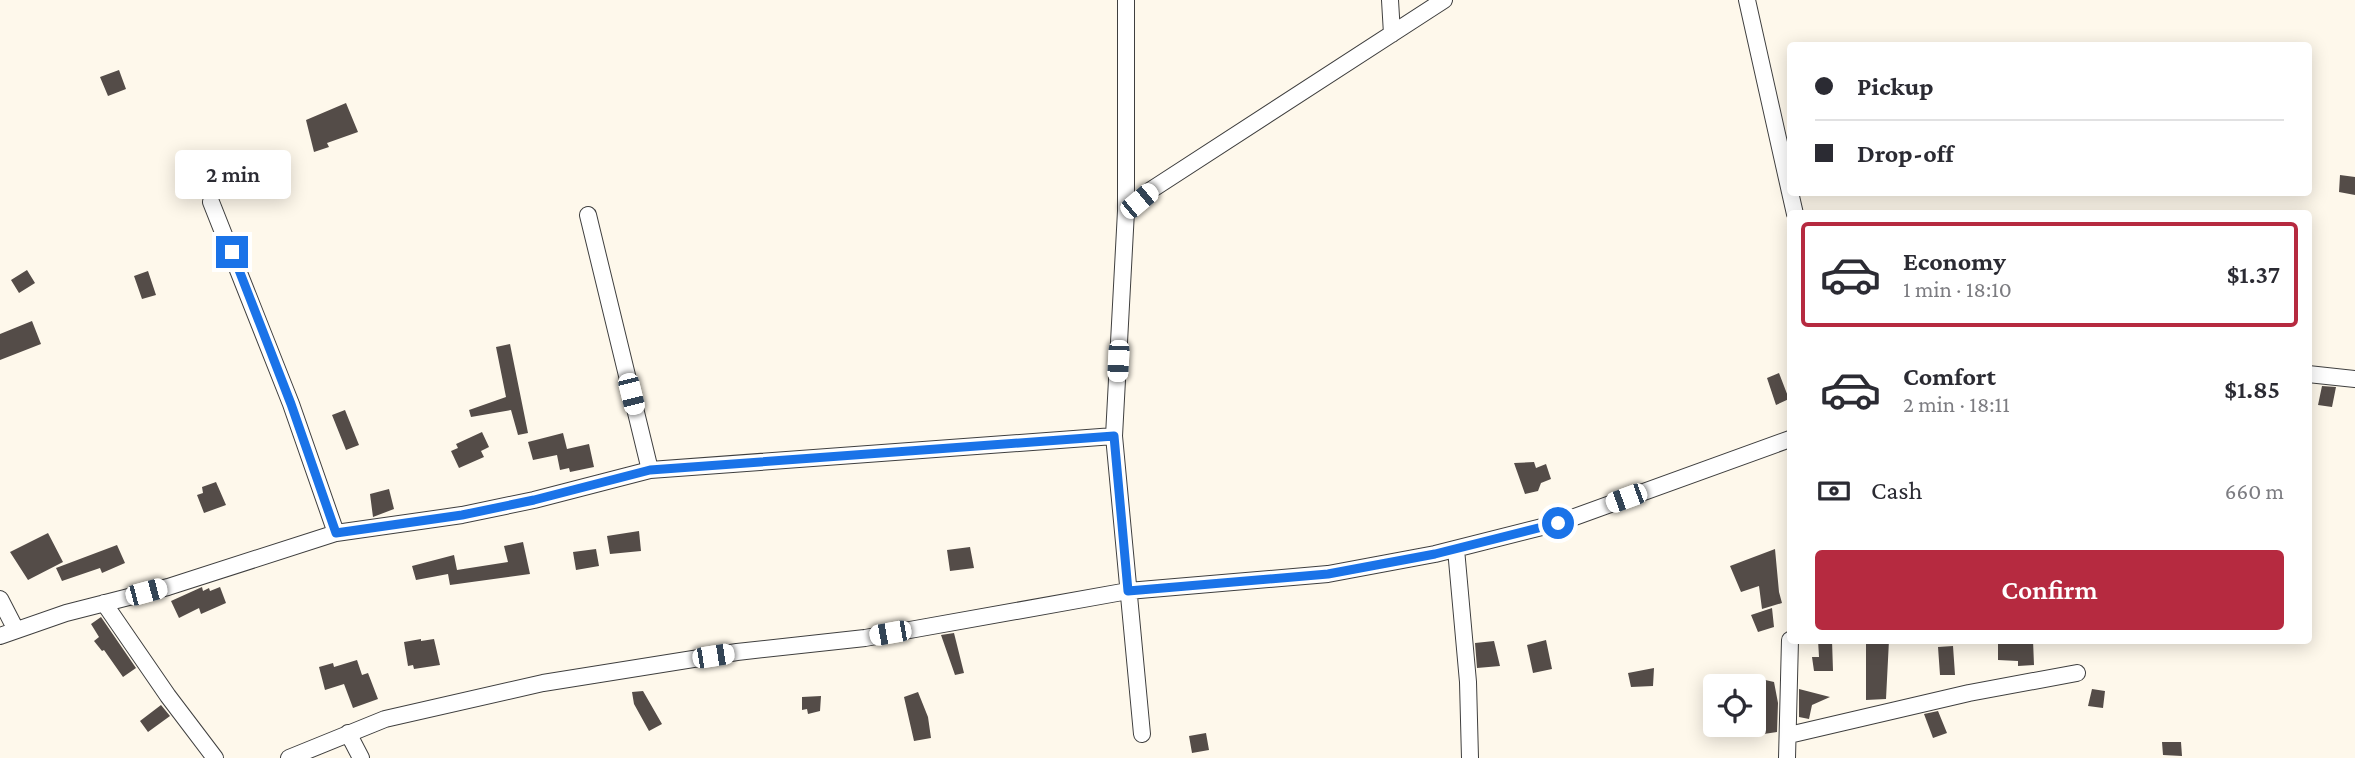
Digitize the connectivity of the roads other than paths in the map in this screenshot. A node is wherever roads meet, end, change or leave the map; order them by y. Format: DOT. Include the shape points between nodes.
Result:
graph roads {
  1 [pos="1126,0"];
  2 [pos="1390,0"];
  3 [pos="1444,0"];
  4 [pos="1747,0"];
  5 [pos="1392,34"];
  6 [pos="1787,179"];
  7 [pos="211,202"];
  8 [pos="1126,211"];
  9 [pos="588,215"];
  10 [pos="2312,374"];
  11 [pos="2355,379"];
  12 [pos="1114,436"];
  13 [pos="1787,440"];
  14 [pos="650,470"];
  15 [pos="336,533"];
  16 [pos="1456,549"];
  17 [pos="1128,591"];
  18 [pos="0,599"];
  19 [pos="104,603"];
  20 [pos="8,633"];
  21 [pos="1790,644"];
  22 [pos="2077,673"];
  23 [pos="348,733"];
  24 [pos="1142,734"];
  25 [pos="1788,735"];
  26 [pos="215,758"];
  27 [pos="289,758"];
  28 [pos="361,758"];
  29 [pos="1470,758"];
  30 [pos="1787,758"];
  1 -- 8 [label="street"];
  2 -- 5 [label="street"];
  3 -- 5 [label="street"];
  4 -- 6 [label="street"];
  5 -- 8 [label="street" via="1151,190"];
  7 -- 15 [label="street"];
  8 -- 12 [label="street"];
  9 -- 14 [label="street"];
  10 -- 11 [label="street"];
  12 -- 14 [label="street"];
  12 -- 17 [label="street"];
  13 -- 16 [label="street" via="1558,523"];
  14 -- 15 [label="street" via="462,515"];
  15 -- 19 [label="street"];
  16 -- 17 [label="street" via="1328,574"];
  16 -- 29 [label="street"];
  17 -- 23 [label="street" via="865,638 737,652 543,684 385,719"];
  17 -- 24 [label="street"];
  18 -- 20 [label="street"];
  19 -- 20 [label="street"];
  19 -- 26 [label="street"];
  21 -- 25 [label="street"];
  22 -- 25 [label="street"];
  23 -- 27 [label="street"];
  23 -- 28 [label="street"];
  25 -- 30 [label="street"];
}
